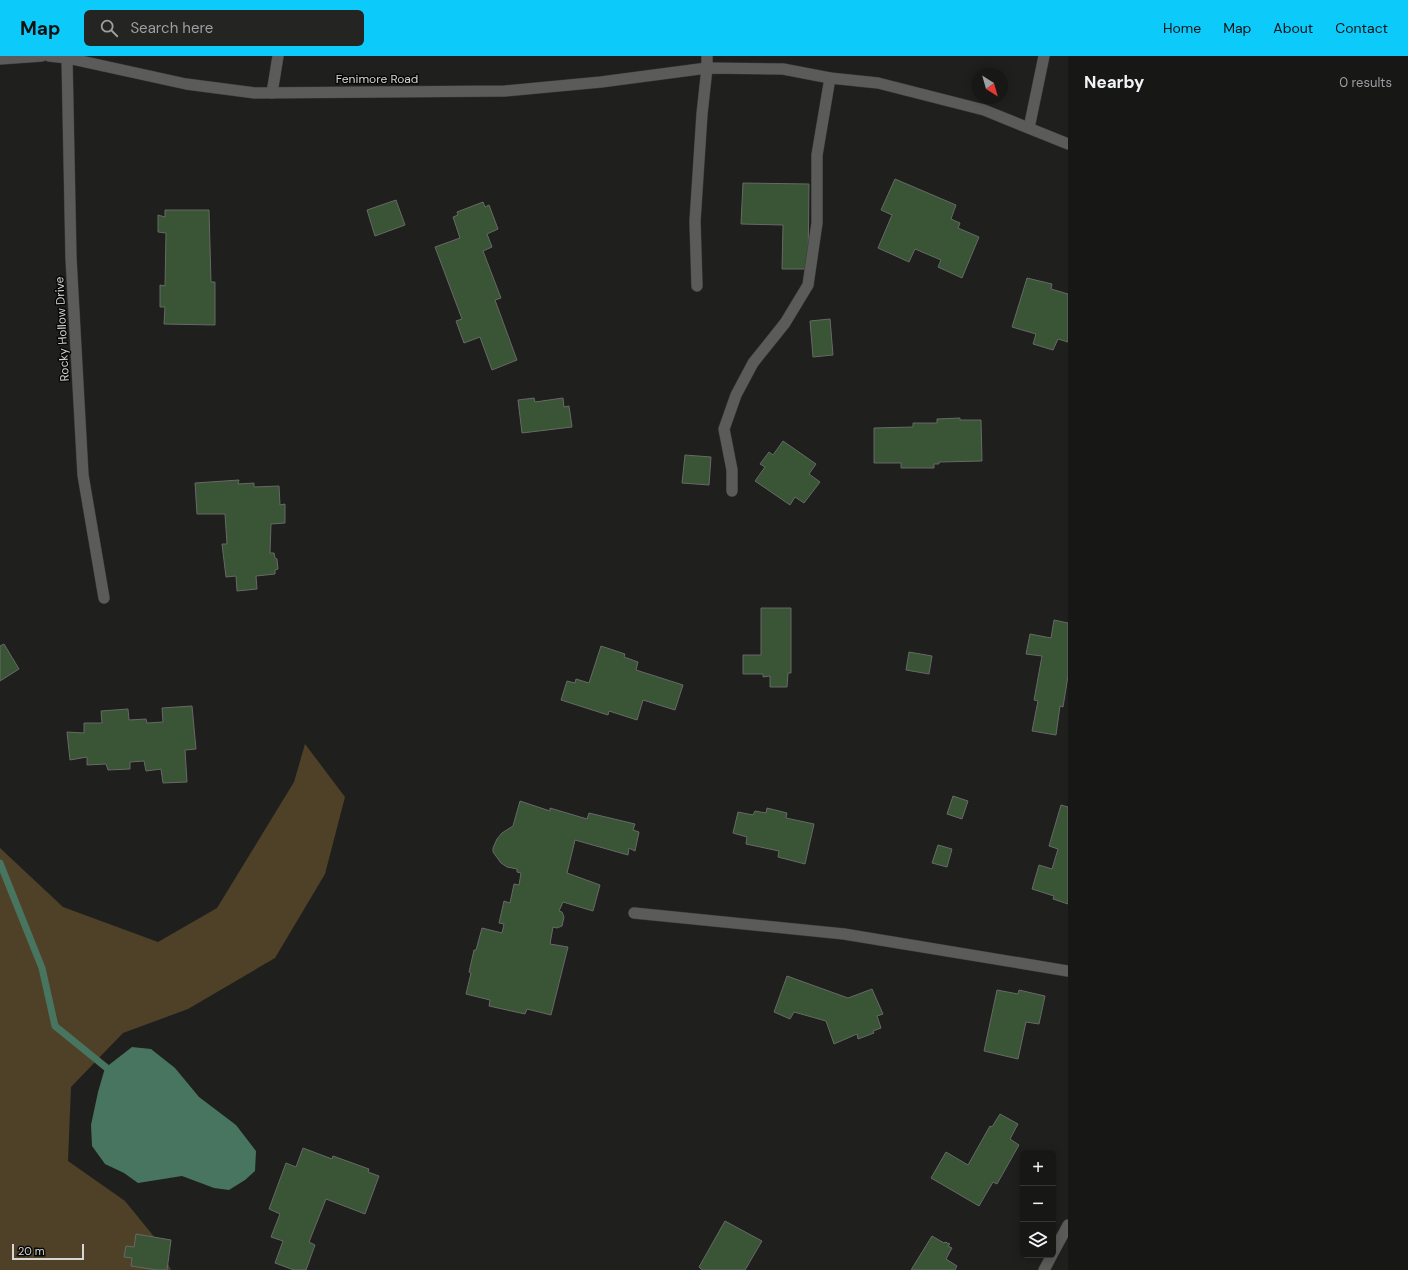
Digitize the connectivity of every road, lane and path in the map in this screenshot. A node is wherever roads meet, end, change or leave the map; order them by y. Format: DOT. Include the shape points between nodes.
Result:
graph roads {
  1 [pos="42,56"];
  2 [pos="49,56"];
  3 [pos="278,56"];
  4 [pos="706,56"];
  5 [pos="1044,56"];
  6 [pos="67,58"];
  7 [pos="0,59"];
  8 [pos="707,68"];
  9 [pos="830,78"];
  10 [pos="272,93"];
  11 [pos="1029,128"];
  12 [pos="1068,144"];
  13 [pos="697,286"];
  14 [pos="732,491"];
  15 [pos="104,598"];
  16 [pos="634,913"];
  17 [pos="1068,971"];
  18 [pos="1068,1226"];
  19 [pos="1056,1247"];
  20 [pos="1050,1258"];
  21 [pos="1044,1270"];
  1 -- 7 [label="street"];
  2 -- 6 [label="street, Fenimore Road"];
  3 -- 10 [label="street"];
  4 -- 8 [label="street"];
  5 -- 11 [label="street"];
  6 -- 10 [label="street, Fenimore Road" via="186,84"];
  6 -- 15 [label="street, Rocky Hollow Drive" via="71,258 83,476"];
  8 -- 9 [label="street, Fenimore Road" via="783,69"];
  8 -- 10 [label="street, Fenimore Road" via="506,91"];
  8 -- 13 [label="street" via="695,221"];
  9 -- 11 [label="street, Fenimore Road" via="886,85 984,110"];
  9 -- 14 [label="street" via="817,155 817,223 808,285 785,324 753,363 736,395 724,429 732,470"];
  11 -- 12 [label="street, Fenimore Road"];
  16 -- 17 [label="street" via="844,934"];
  18 -- 19 [label="street"];
  20 -- 21 [label="street"];
}
